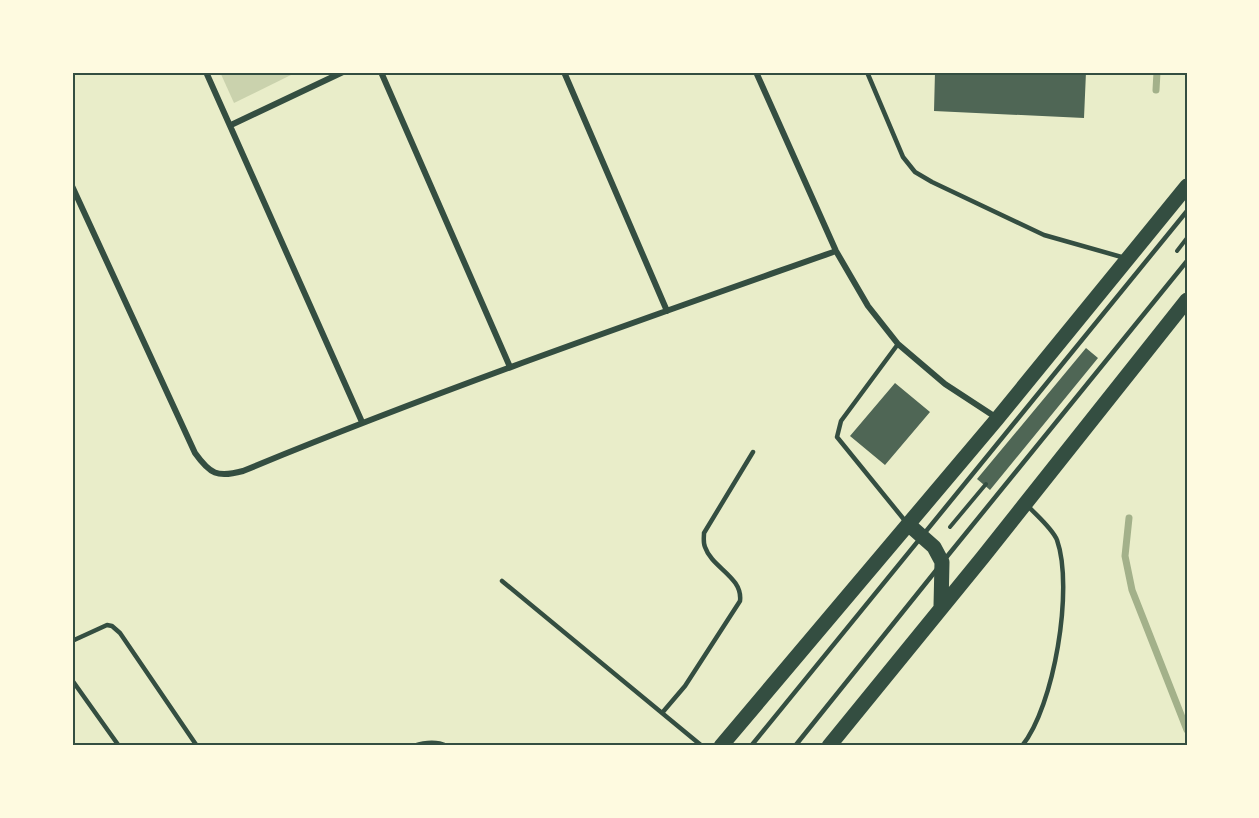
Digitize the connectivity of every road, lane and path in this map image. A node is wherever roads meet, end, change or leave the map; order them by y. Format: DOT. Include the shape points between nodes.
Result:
graph roads {
  1 [pos="206,72"];
  2 [pos="343,72"];
  3 [pos="381,72"];
  4 [pos="564,72"];
  5 [pos="756,72"];
  6 [pos="867,72"];
  7 [pos="231,125"];
  8 [pos="72,186"];
  9 [pos="1187,186"];
  10 [pos="1187,211"];
  11 [pos="837,251"];
  12 [pos="1128,259"];
  13 [pos="1187,261"];
  14 [pos="1187,300"];
  15 [pos="667,310"];
  16 [pos="898,344"];
  17 [pos="510,367"];
  18 [pos="997,418"];
  19 [pos="362,422"];
  20 [pos="753,452"];
  21 [pos="984,485"];
  22 [pos="1025,503"];
  23 [pos="908,524"];
  24 [pos="950,527"];
  25 [pos="922,536"];
  26 [pos="942,562"];
  27 [pos="502,581"];
  28 [pos="941,606"];
  29 [pos="72,641"];
  30 [pos="72,680"];
  31 [pos="662,713"];
  32 [pos="119,746"];
  33 [pos="197,746"];
  34 [pos="414,746"];
  35 [pos="447,746"];
  36 [pos="702,746"];
  37 [pos="721,746"];
  38 [pos="751,746"];
  39 [pos="795,746"];
  40 [pos="829,746"];
  41 [pos="1022,746"];
  1 -- 7 [label="street"];
  2 -- 7 [label="street"];
  3 -- 17 [label="street"];
  4 -- 15 [label="street"];
  5 -- 11 [label="street"];
  6 -- 12 [label="lane" via="903,157 915,172 1044,235"];
  7 -- 19 [label="street"];
  8 -- 19 [label="street" via="195,453 210,471 230,475 243,471"];
  9 -- 12 [label="main road"];
  10 -- 25 [label="lane"];
  11 -- 15 [label="street"];
  11 -- 16 [label="street" via="868,306"];
  12 -- 18 [label="main road"];
  13 -- 26 [label="lane"];
  14 -- 22 [label="main road"];
  15 -- 17 [label="street"];
  16 -- 18 [label="street" via="945,384"];
  16 -- 23 [label="lane" via="841,421 837,437"];
  17 -- 19 [label="street"];
  18 -- 23 [label="main road"];
  20 -- 31 [label="lane" via="704,533 705,547 737,584 740,601 685,686"];
  21 -- 24 [label="path"];
  22 -- 28 [label="main road"];
  22 -- 41 [label="lane" via="1056,538 1064,593 1059,645 1049,688"];
  23 -- 25 [label="main road"];
  23 -- 37 [label="main road"];
  25 -- 26 [label="main road"];
  25 -- 38 [label="lane"];
  26 -- 28 [label="main road"];
  26 -- 39 [label="lane"];
  27 -- 31 [label="lane"];
  28 -- 40 [label="main road"];
  29 -- 33 [label="lane" via="112,626"];
  30 -- 32 [label="lane"];
  31 -- 36 [label="lane"];
  34 -- 35 [label="lane" via="432,742"];
}
